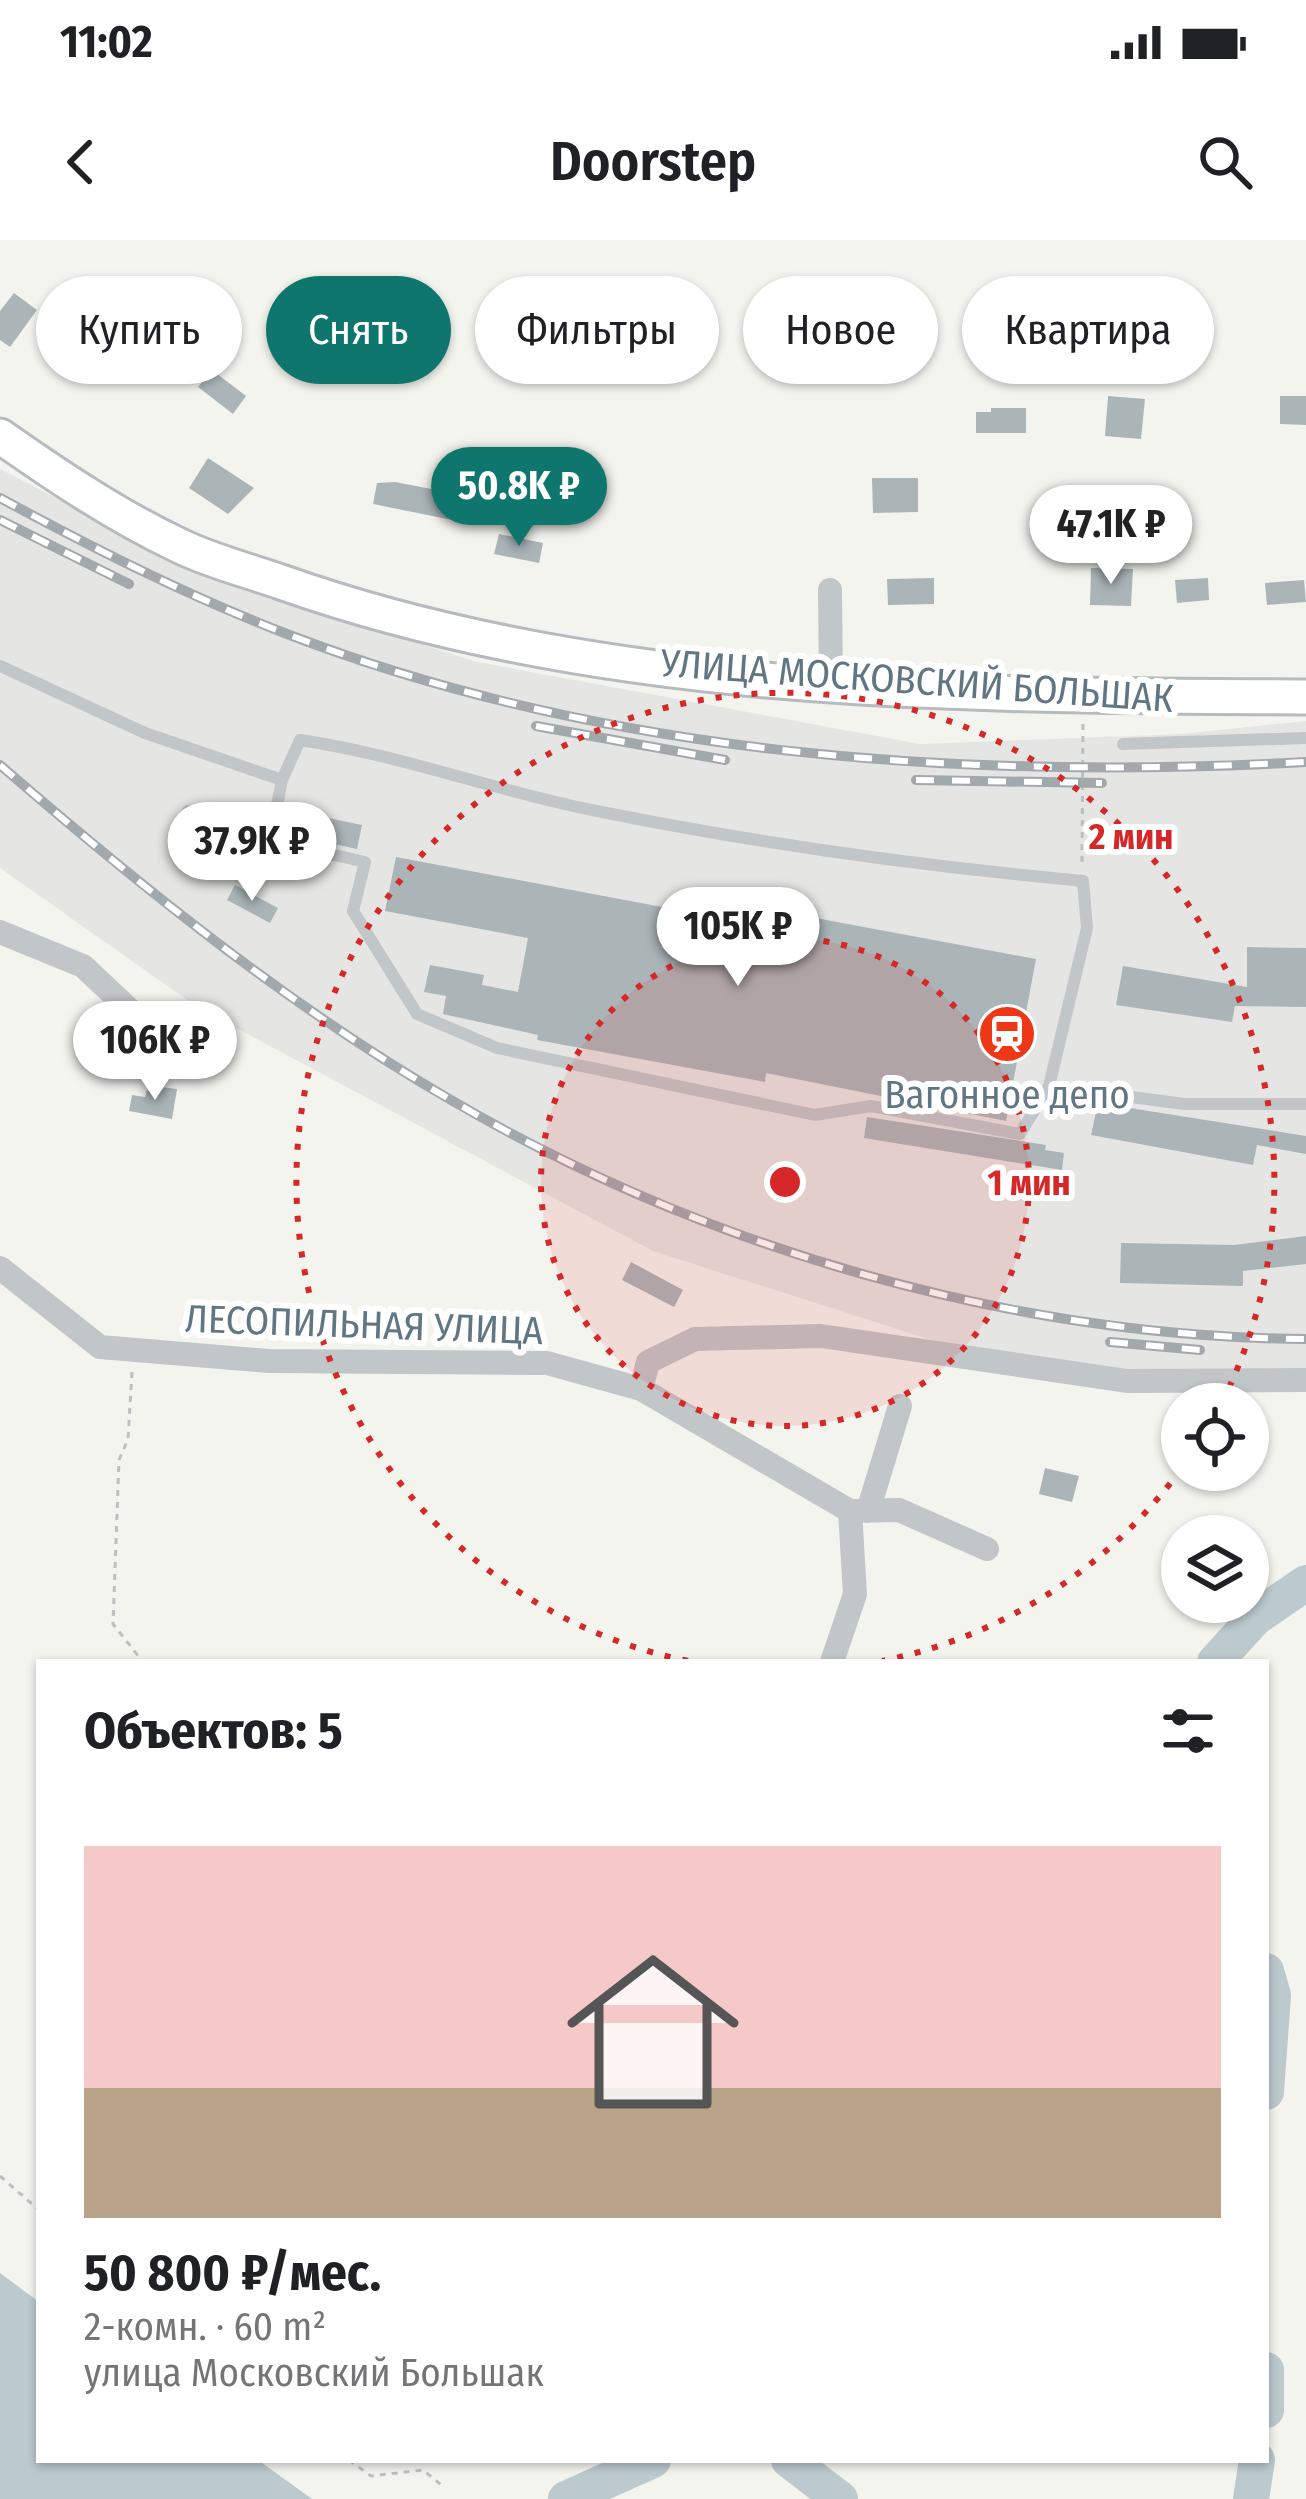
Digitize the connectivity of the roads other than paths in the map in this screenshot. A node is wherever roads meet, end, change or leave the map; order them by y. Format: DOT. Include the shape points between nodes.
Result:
graph roads {
  1 [pos="0,436"];
  2 [pos="830,590"];
  3 [pos="0,666"];
  4 [pos="831,682"];
  5 [pos="1306,697"];
  6 [pos="1306,738"];
  7 [pos="1123,744"];
  8 [pos="282,780"];
  9 [pos="188,811"];
  10 [pos="270,840"];
  11 [pos="0,932"];
  12 [pos="164,1042"];
  13 [pos="1049,1086"];
  14 [pos="1306,1104"];
  15 [pos="0,1268"];
  16 [pos="1306,1380"];
  17 [pos="641,1389"];
  18 [pos="900,1406"];
  19 [pos="859,1511"];
  20 [pos="987,1549"];
  21 [pos="833,1659"];
  1 -- 4 [label="street, УЛИЦА МОСКОВСКИЙ БОЛЬШАК" via="78,491 181,547 350,607 517,646"];
  2 -- 4 [label="street"];
  3 -- 8 [label="lane" via="145,733"];
  4 -- 5 [label="street, УЛИЦА МОСКОВСКИЙ БОЛЬШАК" via="1083,696"];
  6 -- 7 [label="lane"];
  8 -- 10 [label="lane"];
  8 -- 13 [label="lane" via="300,740 604,813 906,865 1079,881 1087,928"];
  9 -- 10 [label="lane"];
  10 -- 13 [label="lane" via="365,862 353,911 417,1014 497,1048 815,1115 871,1106 1020,1133"];
  11 -- 12 [label="street" via="82,966"];
  13 -- 14 [label="lane" via="1184,1104"];
  15 -- 17 [label="street, ЛЕСОПИЛЬНАЯ УЛИЦА" via="100,1347 269,1361 547,1364"];
  16 -- 17 [label="street" via="1127,1381 821,1336 695,1339 648,1362"];
  17 -- 19 [label="street, ЛЕСОПИЛЬНАЯ УЛИЦА"];
  18 -- 19 [label="street"];
  19 -- 20 [label="street, ЛЕСОПИЛЬНАЯ УЛИЦА" via="899,1510"];
  19 -- 21 [label="street" via="855,1594"];
}
